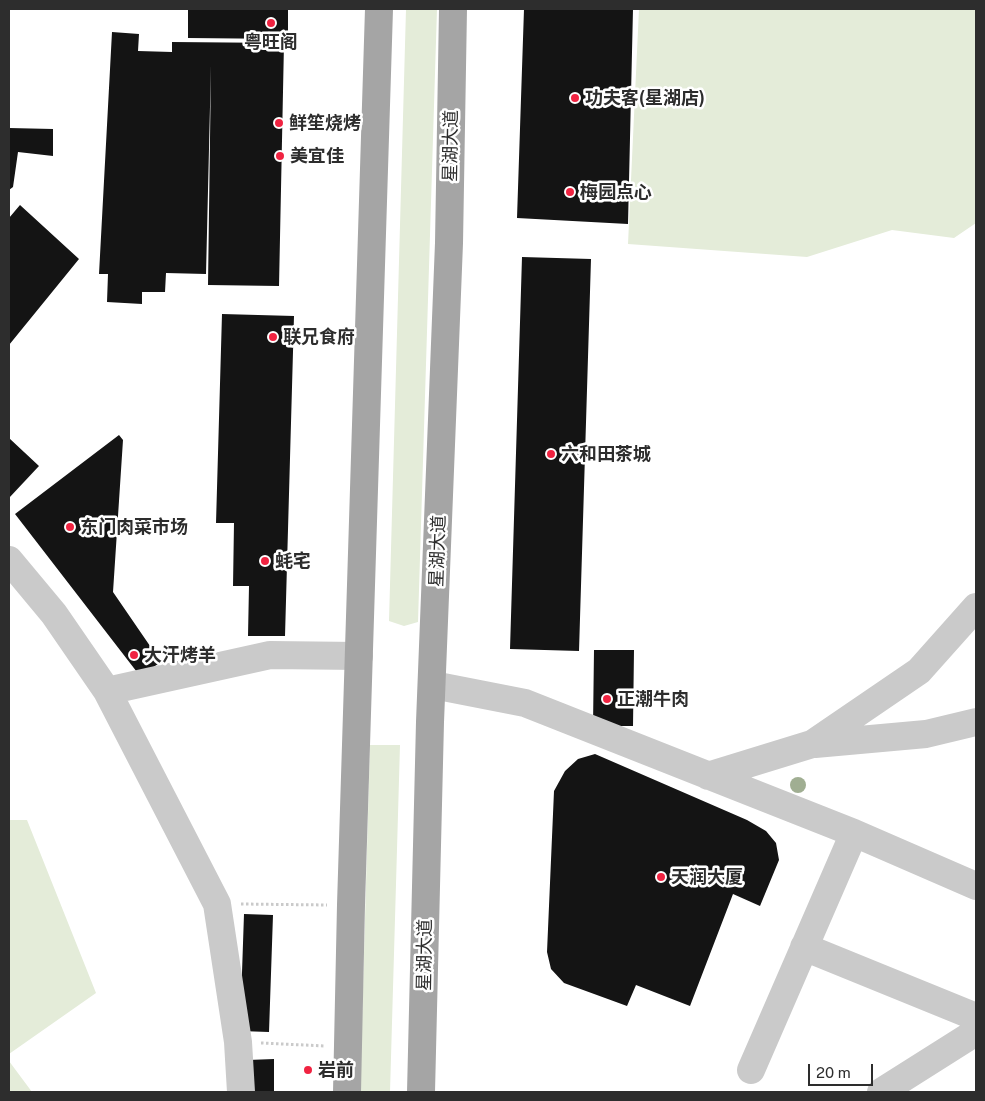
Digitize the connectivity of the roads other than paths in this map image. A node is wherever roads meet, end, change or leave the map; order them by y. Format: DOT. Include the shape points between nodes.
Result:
graph roads {
  1 [pos="379,9"];
  2 [pos="454,9"];
  3 [pos="9,560"];
  4 [pos="976,607"];
  5 [pos="360,656"];
  6 [pos="433,685"];
  7 [pos="107,691"];
  8 [pos="976,722"];
  9 [pos="812,744"];
  10 [pos="708,776"];
  11 [pos="854,833"];
  12 [pos="976,886"];
  13 [pos="804,947"];
  14 [pos="976,1017"];
  15 [pos="976,1032"];
  16 [pos="751,1070"];
  17 [pos="241,1092"];
  18 [pos="347,1092"];
  19 [pos="421,1092"];
  20 [pos="881,1092"];
  1 -- 5 [label="main road"];
  2 -- 6 [label="main road, 星湖大道"];
  3 -- 7 [label="street" via="54,614"];
  4 -- 9 [label="street" via="919,671"];
  5 -- 7 [label="street" via="270,655"];
  5 -- 18 [label="main road"];
  6 -- 10 [label="street" via="525,703"];
  6 -- 19 [label="main road, 星湖大道"];
  7 -- 17 [label="street" via="218,904 238,1042"];
  8 -- 9 [label="street" via="926,734"];
  9 -- 10 [label="street"];
  10 -- 11 [label="street"];
  11 -- 12 [label="street"];
  11 -- 13 [label="street"];
  13 -- 14 [label="street"];
  13 -- 16 [label="street"];
  15 -- 20 [label="street"];
}
